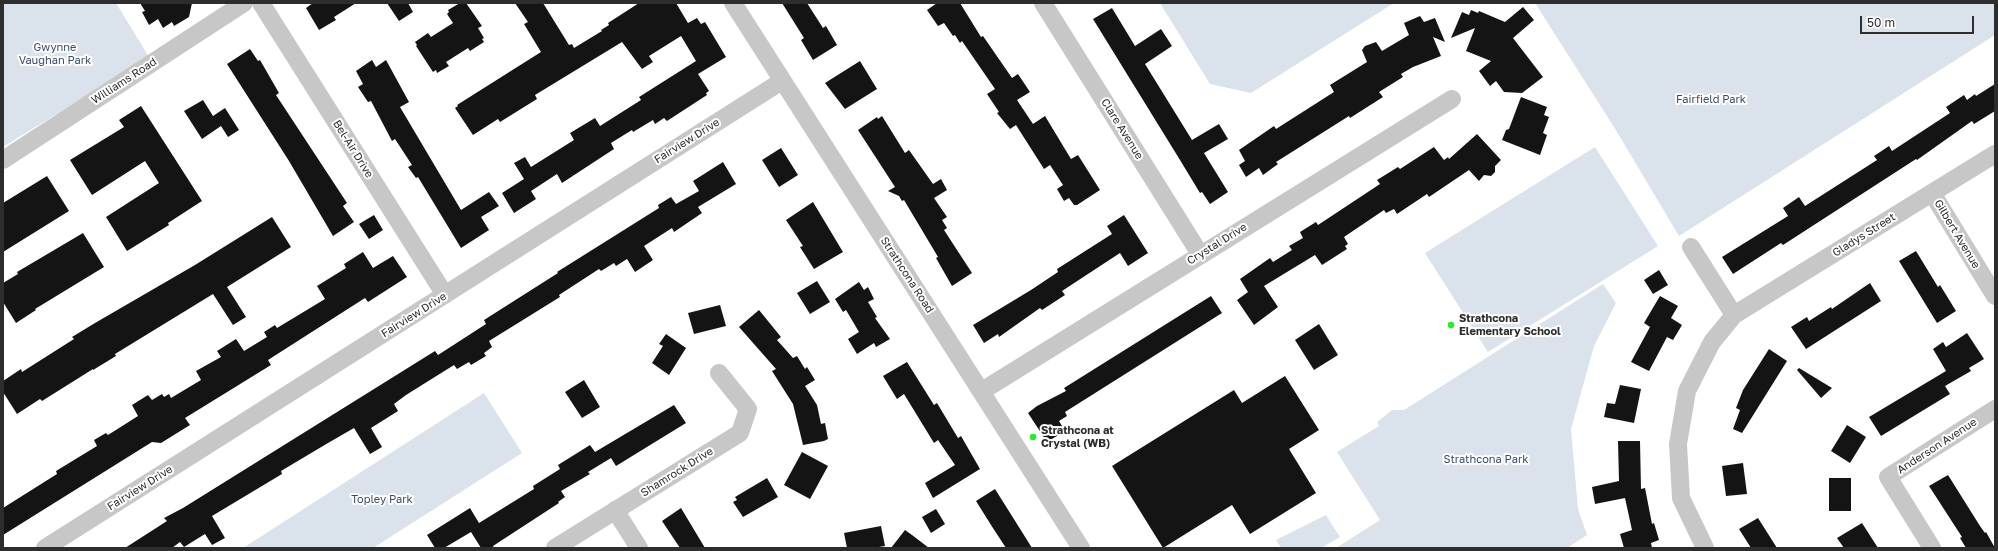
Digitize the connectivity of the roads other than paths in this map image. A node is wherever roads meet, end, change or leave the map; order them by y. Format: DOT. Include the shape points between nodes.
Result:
graph roads {
  1 [pos="244,3"];
  2 [pos="261,3"];
  3 [pos="733,3"];
  4 [pos="1043,3"];
  5 [pos="782,81"];
  6 [pos="1452,99"];
  7 [pos="1995,154"];
  8 [pos="3,160"];
  9 [pos="1932,193"];
  10 [pos="1691,247"];
  11 [pos="1200,254"];
  12 [pos="445,295"];
  13 [pos="1995,296"];
  14 [pos="1734,315"];
  15 [pos="719,373"];
  16 [pos="982,391"];
  17 [pos="1995,409"];
  18 [pos="615,510"];
  19 [pos="45,548"];
  20 [pos="555,548"];
  21 [pos="639,548"];
  22 [pos="1081,548"];
  23 [pos="1705,548"];
  24 [pos="1932,548"];
  1 -- 8 [label="street, Williams Road"];
  2 -- 12 [label="street, Bel-Air Drive"];
  3 -- 5 [label="street, Strathcona Road"];
  4 -- 11 [label="street, Clare Avenue"];
  5 -- 12 [label="street, Fairview Drive"];
  5 -- 16 [label="street, Strathcona Road"];
  6 -- 11 [label="street, Crystal Drive"];
  7 -- 9 [label="street, Gladys Street"];
  9 -- 13 [label="street, Gilbert Avenue"];
  9 -- 14 [label="street, Gladys Street"];
  10 -- 14 [label="street"];
  11 -- 16 [label="street, Crystal Drive"];
  12 -- 19 [label="street, Fairview Drive"];
  14 -- 23 [label="street, Gladys Street" via="1712,342 1687,391 1678,444 1681,498"];
  15 -- 18 [label="street, Shamrock Drive" via="748,409 740,433"];
  16 -- 22 [label="street, Strathcona Road"];
  17 -- 24 [label="street, Anderson Avenue" via="1888,478"];
  18 -- 20 [label="street, Shamrock Drive"];
  18 -- 21 [label="street"];
}
